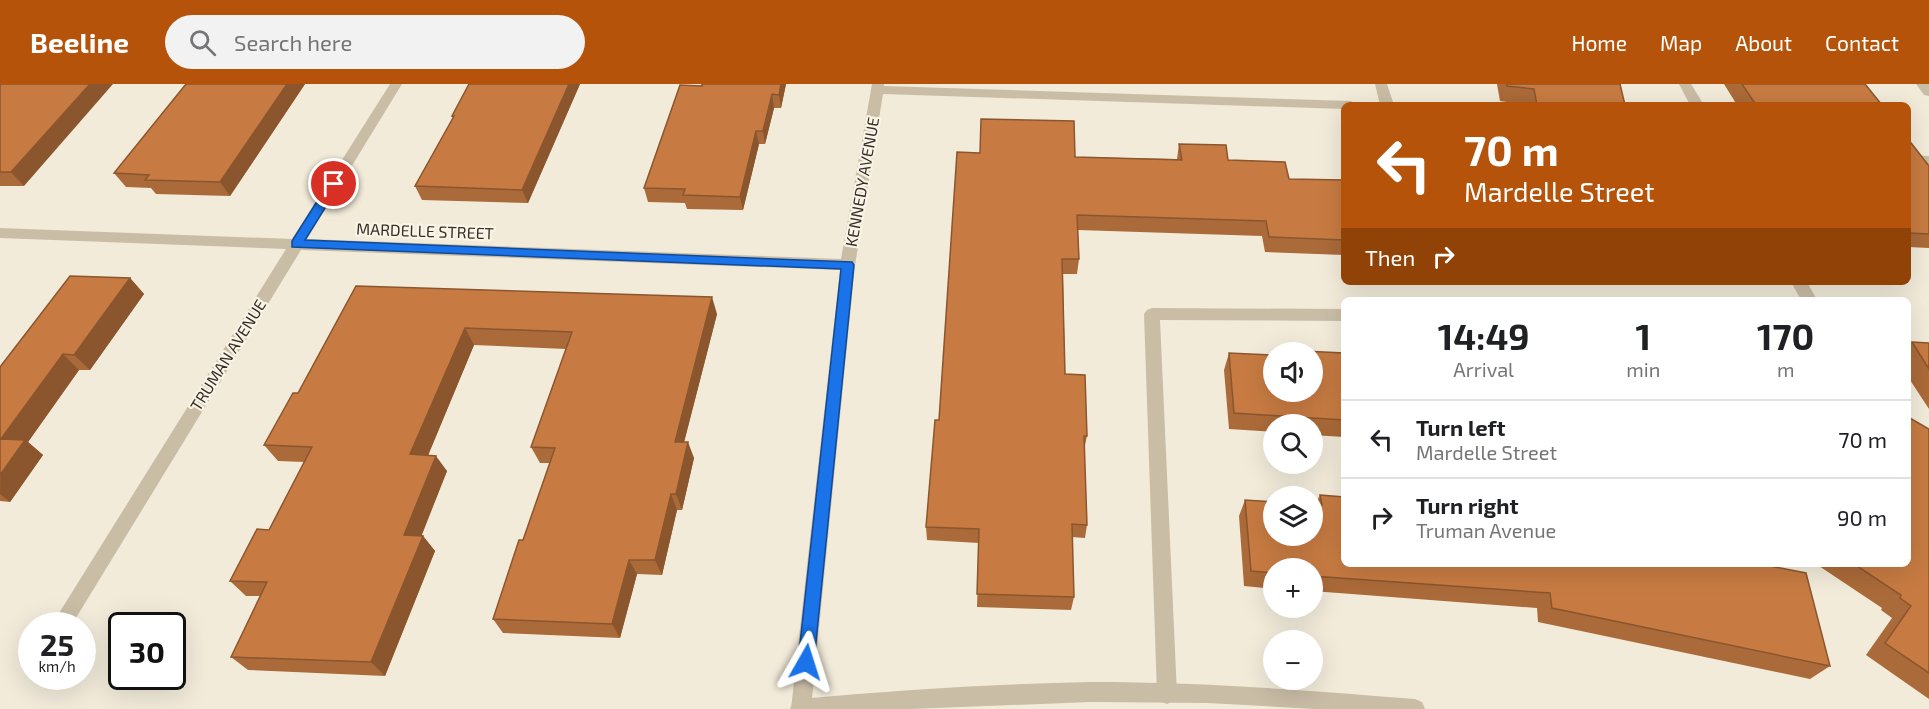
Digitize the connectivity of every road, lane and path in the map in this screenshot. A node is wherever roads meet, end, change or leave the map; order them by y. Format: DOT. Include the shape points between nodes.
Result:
graph roads {
  1 [pos="396,84"];
  2 [pos="1381,84"];
  3 [pos="1685,84"];
  4 [pos="1922,84"];
  5 [pos="878,87"];
  6 [pos="1929,92"];
  7 [pos="1386,102"];
  8 [pos="1695,102"];
  9 [pos="1341,105"];
  10 [pos="1911,159"];
  11 [pos="1929,160"];
  12 [pos="0,233"];
  13 [pos="296,244"];
  14 [pos="848,265"];
  15 [pos="1341,315"];
  16 [pos="69,612"];
  17 [pos="1167,694"];
  18 [pos="800,709"];
  19 [pos="1415,709"];
  1 -- 13 [label="street, TRUMAN AVENUE"];
  2 -- 7 [label="street"];
  3 -- 8 [label="street"];
  4 -- 6 [label="street"];
  5 -- 9 [label="street"];
  5 -- 14 [label="street, KENNEDY AVENUE"];
  10 -- 11 [label="street"];
  12 -- 13 [label="street, MARDELLE STREET"];
  13 -- 14 [label="street, MARDELLE STREET"];
  13 -- 16 [label="street, TRUMAN AVENUE"];
  14 -- 18 [label="street, KENNEDY AVENUE"];
  15 -- 17 [label="street" via="1152,314"];
  17 -- 18 [label="street" via="1080,692 896,700"];
  17 -- 19 [label="street" via="1266,696"];
}
